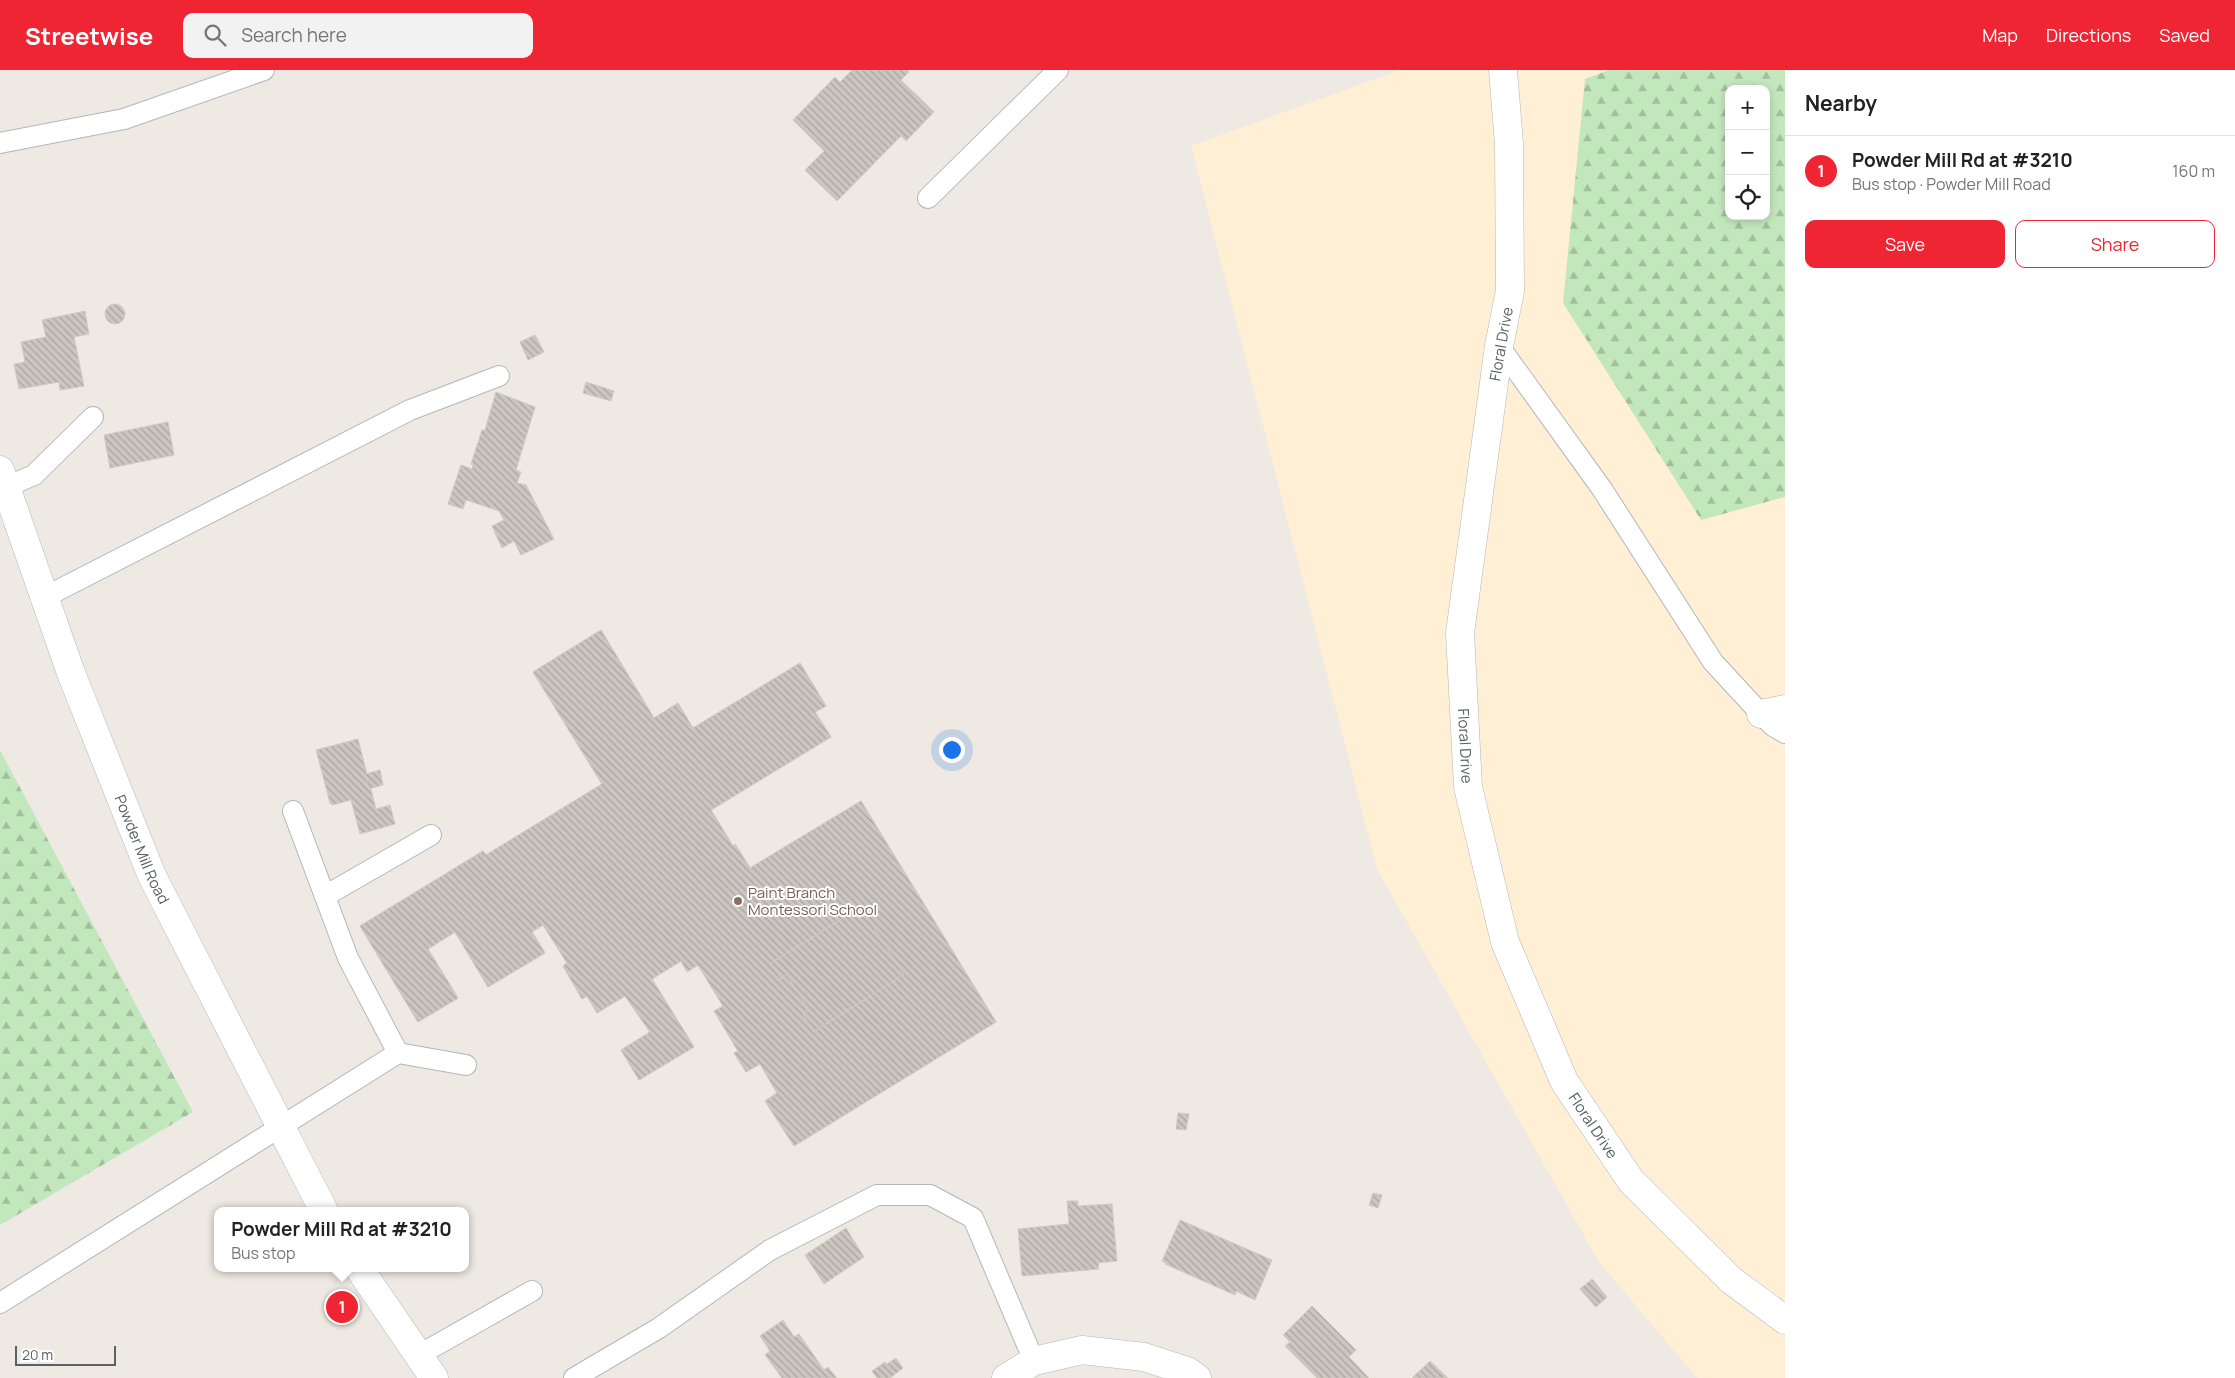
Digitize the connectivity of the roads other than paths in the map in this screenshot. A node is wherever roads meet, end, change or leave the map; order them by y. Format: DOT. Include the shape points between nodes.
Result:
graph roads {
  1 [pos="264,70"];
  2 [pos="1058,70"];
  3 [pos="1504,70"];
  4 [pos="0,143"];
  5 [pos="928,198"];
  6 [pos="1499,346"];
  7 [pos="499,376"];
  8 [pos="93,417"];
  9 [pos="3,479"];
  10 [pos="45,597"];
  11 [pos="1773,711"];
  12 [pos="1785,733"];
  13 [pos="293,811"];
  14 [pos="431,835"];
  15 [pos="324,896"];
  16 [pos="398,1053"];
  17 [pos="466,1065"];
  18 [pos="281,1127"];
  19 [pos="322,1207"];
  20 [pos="361,1272"];
  21 [pos="532,1291"];
  22 [pos="0,1303"];
  23 [pos="1785,1320"];
  24 [pos="419,1355"];
  25 [pos="1034,1362"];
  26 [pos="434,1378"];
  27 [pos="574,1378"];
  28 [pos="1006,1378"];
  29 [pos="1197,1378"];
  1 -- 4 [label="lane" via="124,119"];
  2 -- 5 [label="lane"];
  3 -- 6 [label="street, Floral Drive" via="1509,144 1510,291"];
  6 -- 11 [label="lane" via="1602,489 1713,662"];
  6 -- 23 [label="street, Floral Drive" via="1460,633 1468,787 1505,942 1564,1081 1632,1181 1731,1280"];
  7 -- 10 [label="lane" via="410,410"];
  8 -- 9 [label="lane" via="34,475"];
  9 -- 10 [label="street, Powder Mill Road"];
  10 -- 18 [label="street, Powder Mill Road" via="71,673 152,876"];
  11 -- 12 [label="lane" via="1773,726"];
  13 -- 15 [label="lane"];
  14 -- 15 [label="lane"];
  15 -- 16 [label="lane" via="348,958"];
  16 -- 17 [label="lane"];
  16 -- 18 [label="lane"];
  18 -- 19 [label="street, Powder Mill Road"];
  18 -- 22 [label="lane"];
  20 -- 24 [label="street"];
  21 -- 24 [label="lane"];
  24 -- 26 [label="street"];
  25 -- 27 [label="lane" via="973,1218 930,1195 877,1196 770,1250 659,1328"];
  25 -- 28 [label="street"];
  25 -- 29 [label="street" via="1082,1350 1144,1357 1187,1370"];
}
